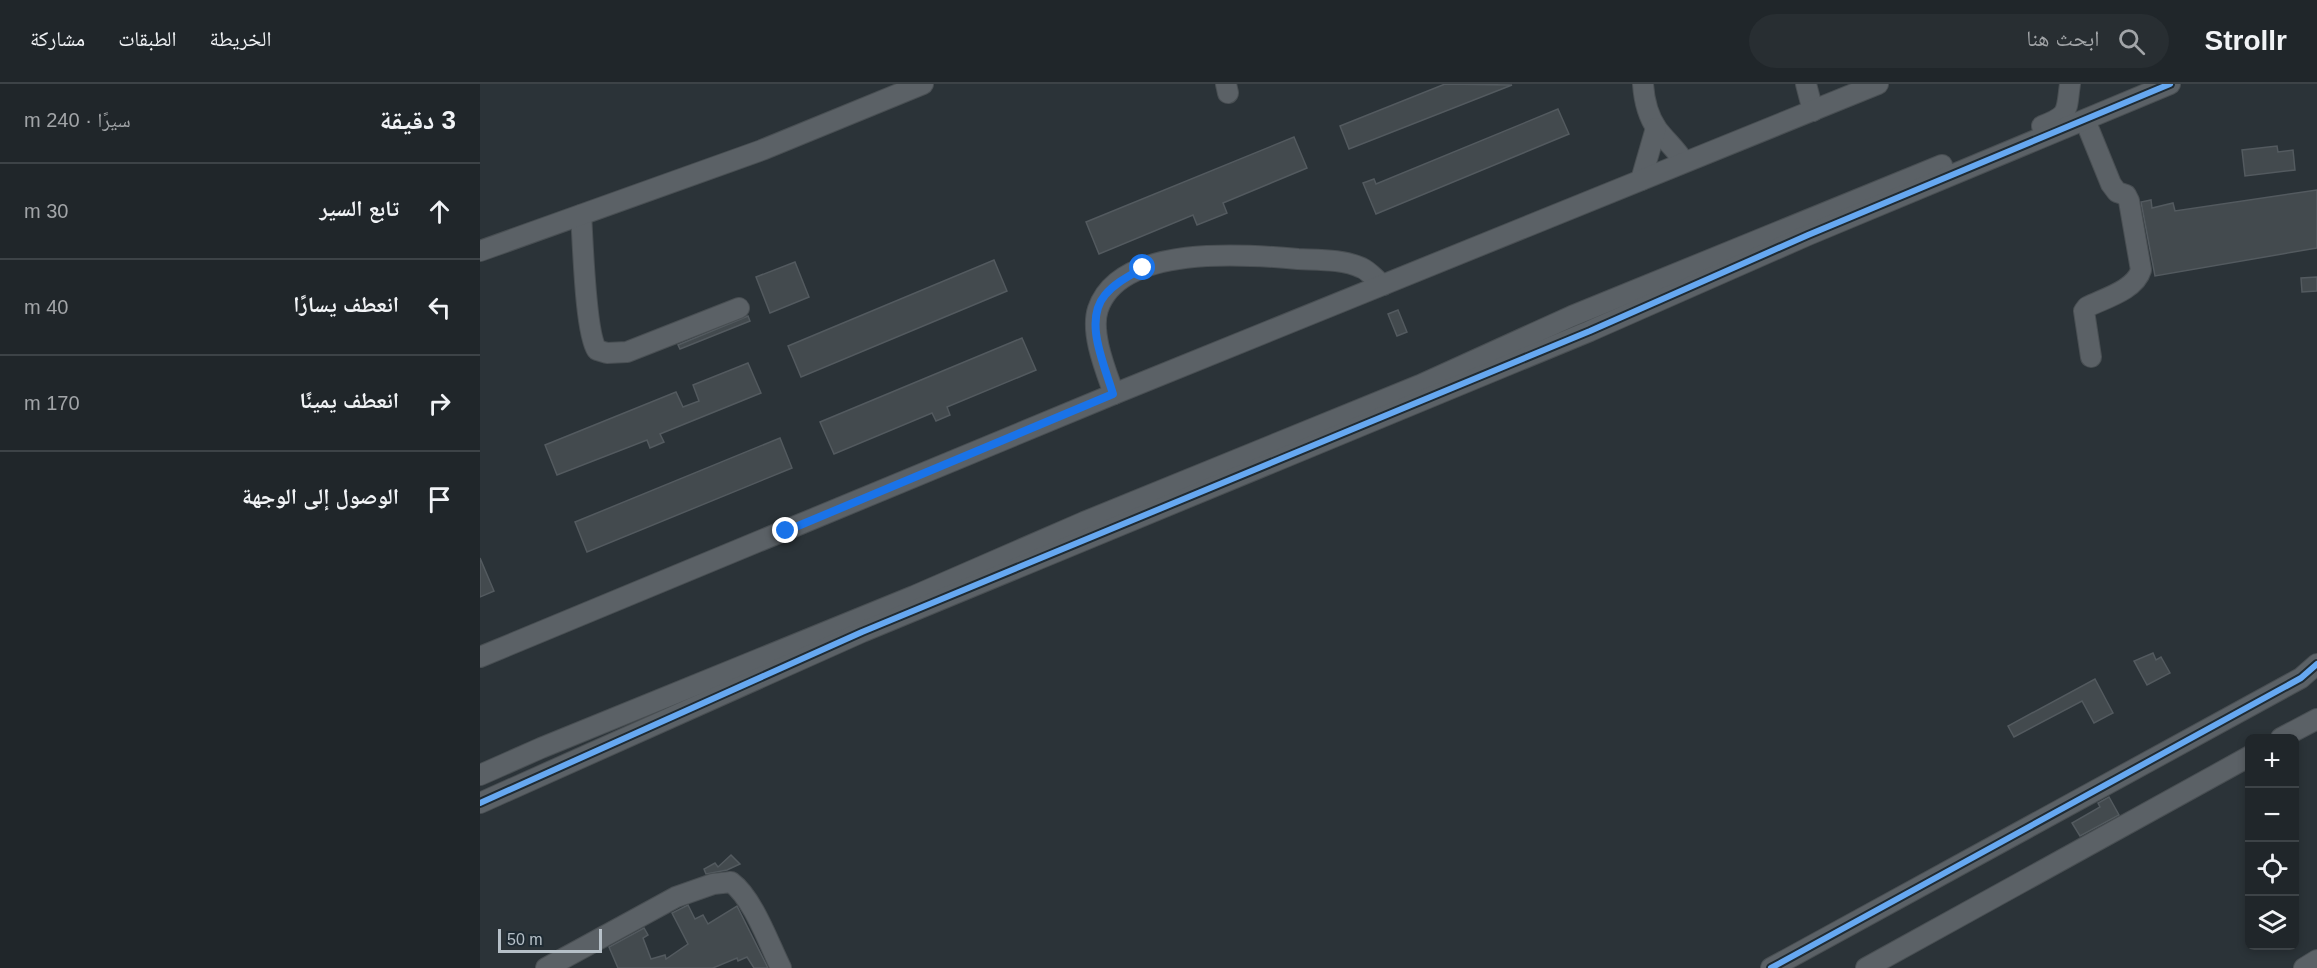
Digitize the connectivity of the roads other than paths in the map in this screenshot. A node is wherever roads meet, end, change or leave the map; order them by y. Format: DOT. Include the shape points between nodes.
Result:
graph roads {
  1 [pos="922,84"];
  2 [pos="1643,84"];
  3 [pos="1806,84"];
  4 [pos="1878,84"];
  5 [pos="2070,84"];
  6 [pos="2170,84"];
  7 [pos="1813,111"];
  8 [pos="2085,120"];
  9 [pos="1656,128"];
  10 [pos="1684,162"];
  11 [pos="1641,180"];
  12 [pos="581,215"];
  13 [pos="480,251"];
  14 [pos="1383,285"];
  15 [pos="738,308"];
  16 [pos="2091,357"];
  17 [pos="1113,394"];
  18 [pos="480,657"];
  19 [pos="2317,664"];
  20 [pos="2317,719"];
  21 [pos="2289,734"];
  22 [pos="2245,759"];
  23 [pos="480,776"];
  24 [pos="480,803"];
  25 [pos="2317,960"];
  26 [pos="546,968"];
  27 [pos="781,968"];
  28 [pos="1771,968"];
  29 [pos="1866,968"];
  30 [pos="2304,968"];
  1 -- 12 [label="street" via="762,150"];
  2 -- 9 [label="street" via="1645,102"];
  3 -- 7 [label="street"];
  4 -- 7 [label="street"];
  5 -- 23 [label="street" via="2066,112 2060,119 1756,239 1420,385"];
  6 -- 8 [label="street"];
  7 -- 10 [label="street"];
  8 -- 16 [label="street" via="2111,184 2129,201 2141,270 2128,286 2084,311"];
  8 -- 24 [label="street" via="1590,331 862,632"];
  9 -- 10 [label="street"];
  9 -- 11 [label="street"];
  10 -- 11 [label="street"];
  11 -- 14 [label="street"];
  12 -- 13 [label="street"];
  12 -- 15 [label="street" via="590,321 597,350 627,352"];
  14 -- 17 [label="street"];
  14 -- 17 [label="street" via="1363,268 1345,263 1277,257 1201,255 1143,268 1118,282 1103,297 1097,311 1096,329"];
  17 -- 18 [label="street"];
  19 -- 28 [label="street" via="2301,678"];
  20 -- 21 [label="street"];
  22 -- 29 [label="street"];
  25 -- 30 [label="street"];
  26 -- 27 [label="street" via="676,897 731,882 749,904"];
}
